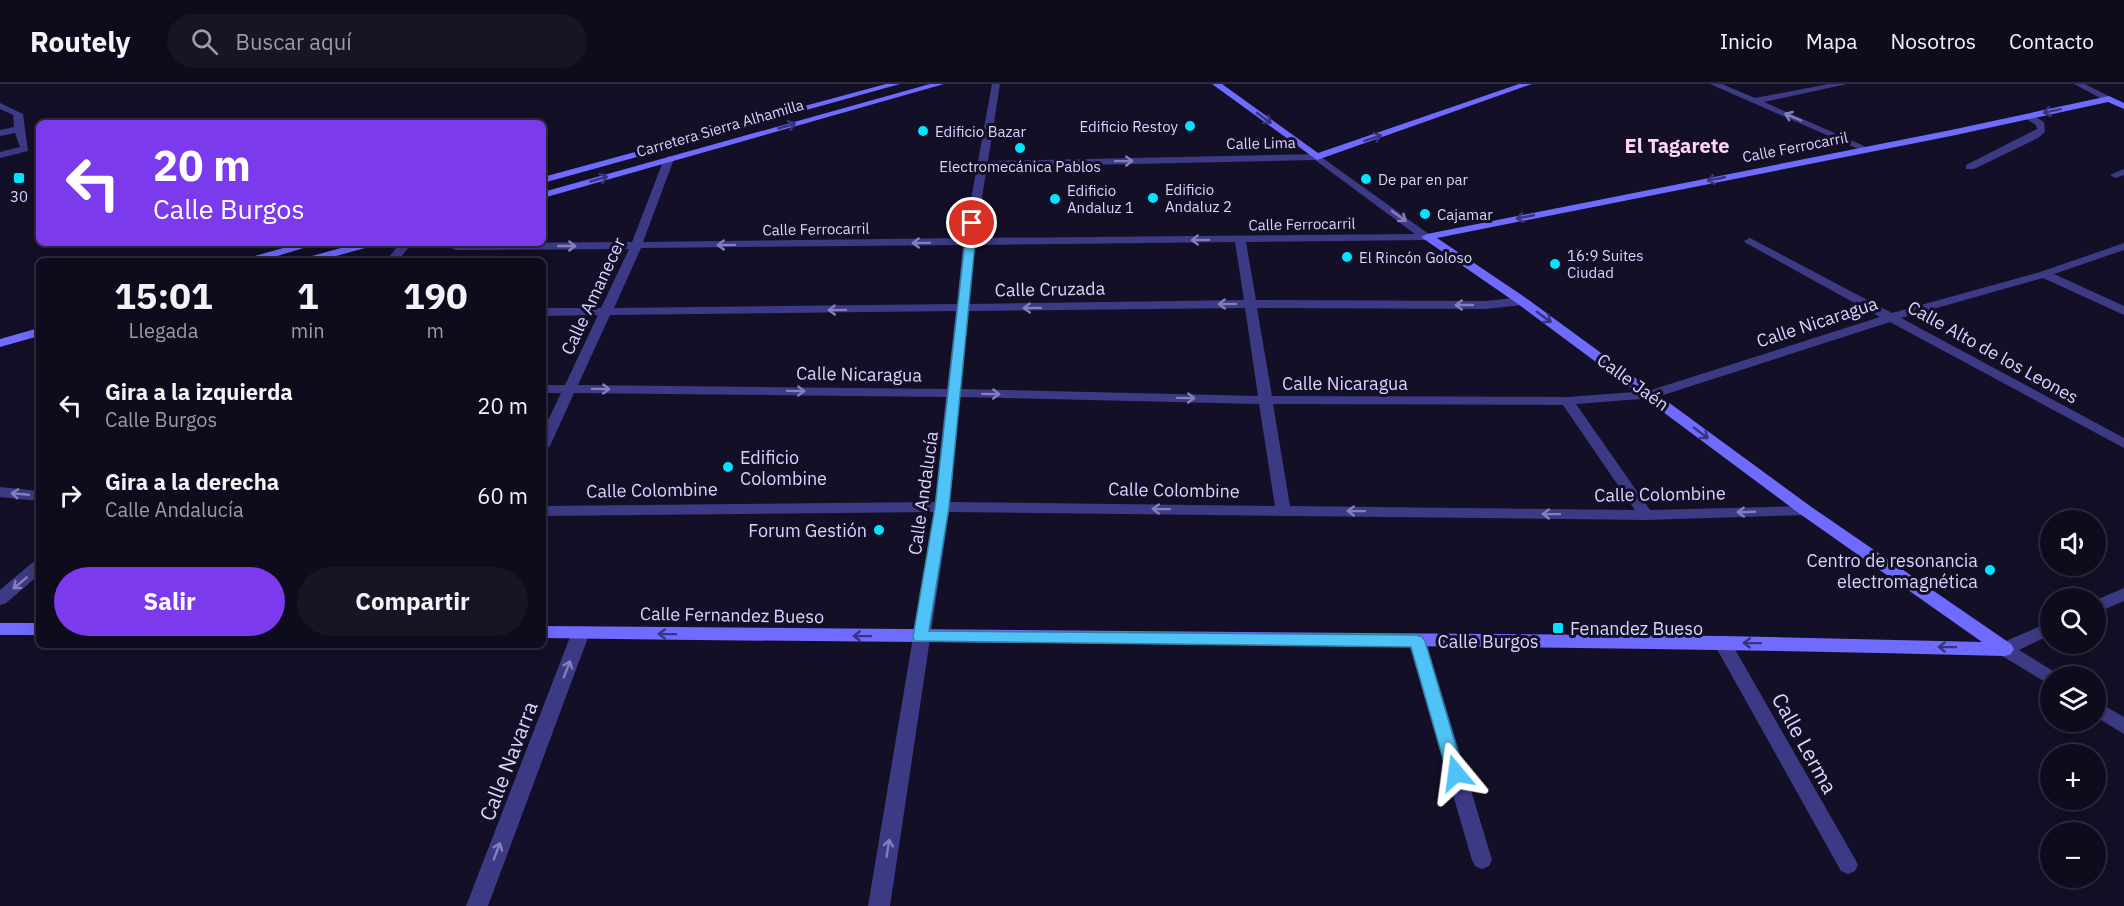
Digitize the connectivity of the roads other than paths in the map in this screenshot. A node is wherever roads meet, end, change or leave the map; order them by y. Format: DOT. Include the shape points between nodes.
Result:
graph roads {
  1 [pos="896,84"];
  2 [pos="918,84"];
  3 [pos="940,84"];
  4 [pos="996,84"];
  5 [pos="1216,84"];
  6 [pos="1528,84"];
  7 [pos="1714,84"];
  8 [pos="1843,84"];
  9 [pos="2078,84"];
  10 [pos="2109,99"];
  11 [pos="1755,101"];
  12 [pos="0,106"];
  13 [pos="2124,106"];
  14 [pos="792,112"];
  15 [pos="2028,116"];
  16 [pos="19,129"];
  17 [pos="0,133"];
  18 [pos="1866,149"];
  19 [pos="0,155"];
  20 [pos="1317,157"];
  21 [pos="669,159"];
  22 [pos="604,164"];
  23 [pos="982,164"];
  24 [pos="1970,167"];
  25 [pos="546,179"];
  26 [pos="546,186"];
  27 [pos="546,194"];
  28 [pos="1427,237"];
  29 [pos="1240,240"];
  30 [pos="1750,241"];
  31 [pos="969,243"];
  32 [pos="303,246"];
  33 [pos="361,246"];
  34 [pos="454,246"];
  35 [pos="636,246"];
  36 [pos="2124,246"];
  37 [pos="259,258"];
  38 [pos="316,258"];
  39 [pos="2044,274"];
  40 [pos="1522,301"];
  41 [pos="1249,304"];
  42 [pos="963,309"];
  43 [pos="2124,311"];
  44 [pos="546,312"];
  45 [pos="605,312"];
  46 [pos="1892,317"];
  47 [pos="36,331"];
  48 [pos="2,342"];
  49 [pos="546,389"];
  50 [pos="570,389"];
  51 [pos="955,393"];
  52 [pos="1649,395"];
  53 [pos="1265,400"];
  54 [pos="1567,401"];
  55 [pos="546,440"];
  56 [pos="2124,444"];
  57 [pos="0,492"];
  58 [pos="36,495"];
  59 [pos="942,507"];
  60 [pos="1805,510"];
  61 [pos="546,511"];
  62 [pos="1283,511"];
  63 [pos="1646,515"];
  64 [pos="36,569"];
  65 [pos="2124,594"];
  66 [pos="0,599"];
  67 [pos="2106,602"];
  68 [pos="0,629"];
  69 [pos="36,629"];
  70 [pos="546,632"];
  71 [pos="581,632"];
  72 [pos="2040,633"];
  73 [pos="921,637"];
  74 [pos="1417,641"];
  75 [pos="1722,642"];
  76 [pos="2005,649"];
  77 [pos="2040,672"];
  78 [pos="2106,715"];
  79 [pos="2124,727"];
  80 [pos="1482,860"];
  81 [pos="1848,865"];
  82 [pos="477,906"];
  83 [pos="879,906"];
  1 -- 14 [label="main road, Carretera Sierra Alhamilla"];
  2 -- 14 [label="main road, Carretera Sierra Alhamilla" via="830,107"];
  21 -- 3 [label="main road, Carretera Sierra Alhamilla, one-way"];
  4 -- 23 [label="street, Calle Andalucía"];
  5 -- 20 [label="main road, Calle Jaén, one-way"];
  20 -- 6 [label="main road, Calle Lima, one-way"];
  7 -- 11 [label="street"];
  8 -- 11 [label="street"];
  9 -- 10 [label="street"];
  10 -- 13 [label="main road"];
  10 -- 15 [label="main road, Calle Ferrocarril, one-way"];
  18 -- 11 [label="street, one-way"];
  12 -- 16 [label="street" via="18,114"];
  14 -- 22 [label="main road, Carretera Sierra Alhamilla"];
  15 -- 18 [label="main road, Calle Ferrocarril"];
  15 -- 24 [label="street" via="2041,124 2042,130"];
  16 -- 17 [label="street"];
  16 -- 19 [label="street" via="25,149"];
  18 -- 28 [label="main road, Calle Ferrocarril, one-way"];
  23 -- 20 [label="street, Calle Lima, one-way"];
  20 -- 28 [label="street, Calle Jaén, one-way"];
  27 -- 21 [label="main road, Carretera Sierra Alhamilla, one-way"];
  21 -- 35 [label="street, Calle Amanecer"];
  22 -- 25 [label="main road, Carretera Sierra Alhamilla"];
  22 -- 26 [label="main road, Carretera Sierra Alhamilla"];
  23 -- 31 [label="street, Calle Andalucía"];
  28 -- 29 [label="street, Calle Ferrocarril"];
  28 -- 40 [label="main road, Calle Jaén"];
  29 -- 31 [label="street, Calle Ferrocarril, one-way"];
  29 -- 41 [label="street"];
  30 -- 46 [label="street, Calle Alto de los Leones"];
  31 -- 35 [label="street, Calle Ferrocarril, one-way"];
  31 -- 42 [label="street, Calle Andalucía"];
  32 -- 37 [label="main road"];
  33 -- 38 [label="main road"];
  34 -- 35 [label="street, Calle Ferrocarril, one-way"];
  35 -- 45 [label="street, Calle Amanecer"];
  36 -- 39 [label="street, Calle Nicaragua"];
  39 -- 43 [label="street"];
  39 -- 46 [label="street, Calle Nicaragua"];
  40 -- 41 [label="street, Calle Cruzada, one-way" via="1486,305"];
  40 -- 52 [label="main road, Calle Jaén, one-way"];
  41 -- 42 [label="street, Calle Cruzada, one-way"];
  41 -- 53 [label="street"];
  42 -- 45 [label="street, Calle Cruzada, one-way"];
  42 -- 51 [label="street, Calle Andalucía"];
  44 -- 45 [label="street, Calle Cruzada"];
  45 -- 50 [label="street, Calle Amanecer"];
  46 -- 52 [label="street, Calle Nicaragua"];
  46 -- 56 [label="street, Calle Alto de los Leones"];
  47 -- 48 [label="main road"];
  49 -- 50 [label="street, Calle Nicaragua"];
  50 -- 51 [label="street, Calle Nicaragua, one-way"];
  50 -- 55 [label="street, Calle Amanecer"];
  51 -- 53 [label="street, Calle Nicaragua, one-way"];
  51 -- 59 [label="street, Calle Andalucía"];
  52 -- 54 [label="street, Calle Nicaragua"];
  52 -- 60 [label="main road, Calle Jaén, one-way"];
  53 -- 54 [label="street, Calle Nicaragua"];
  53 -- 62 [label="street"];
  54 -- 63 [label="street"];
  58 -- 57 [label="street, one-way"];
  59 -- 61 [label="street, Calle Colombine"];
  62 -- 59 [label="street, Calle Colombine, one-way"];
  59 -- 73 [label="street, Calle Andalucía"];
  60 -- 63 [label="street, Calle Colombine, one-way"];
  60 -- 76 [label="main road, Calle Jaén"];
  63 -- 62 [label="street, Calle Colombine, one-way"];
  64 -- 66 [label="street, one-way"];
  65 -- 67 [label="street"];
  68 -- 69 [label="main road"];
  70 -- 71 [label="main road, Calle Fernandez Bueso"];
  73 -- 71 [label="main road, Calle Fernandez Bueso, one-way"];
  82 -- 71 [label="street, Calle Navarra, one-way"];
  72 -- 76 [label="street, Calle Burgos"];
  73 -- 74 [label="main road, Calle Burgos"];
  83 -- 73 [label="street, Calle Andalucía, one-way"];
  74 -- 75 [label="main road, Calle Burgos"];
  74 -- 80 [label="street"];
  76 -- 75 [label="main road, Calle Burgos, one-way"];
  75 -- 81 [label="street, Calle Lerma"];
  76 -- 77 [label="street, Calle Jaén"];
  78 -- 79 [label="street"];
}
